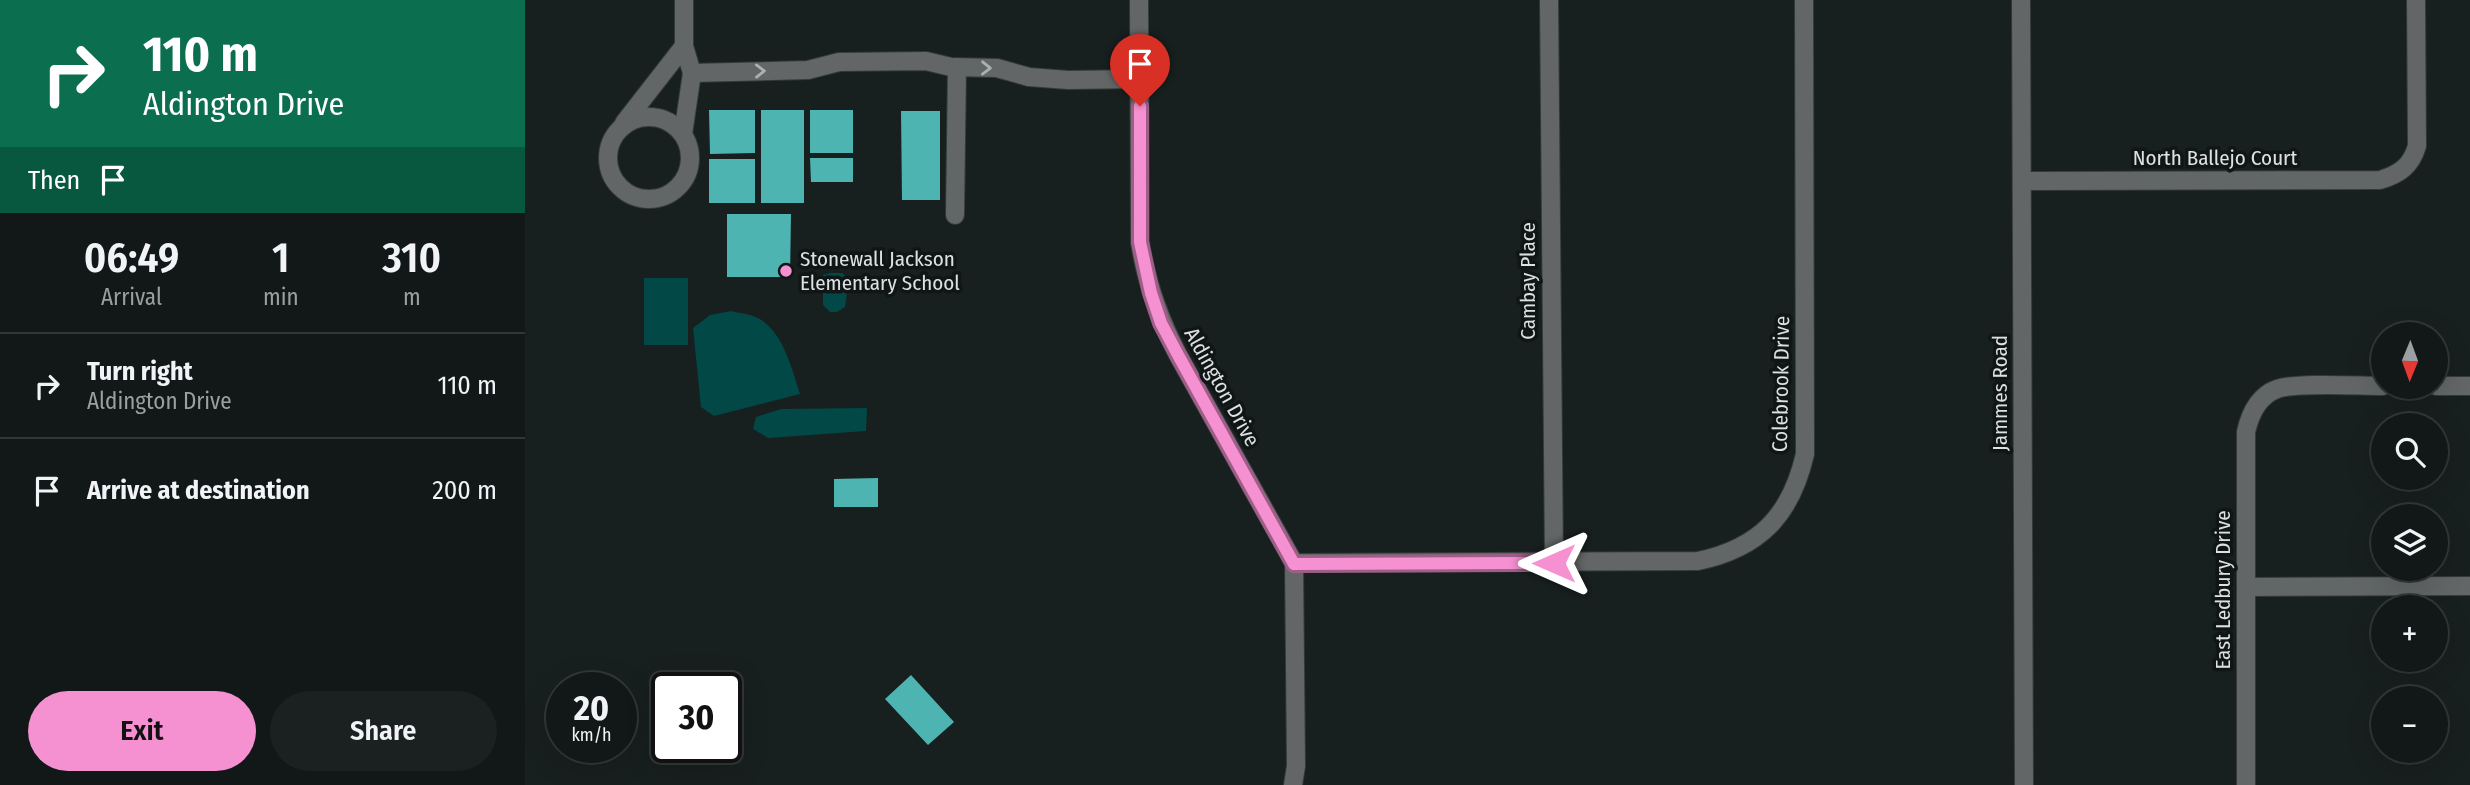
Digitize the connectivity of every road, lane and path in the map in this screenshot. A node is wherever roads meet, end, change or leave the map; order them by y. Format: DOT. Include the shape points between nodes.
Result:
graph roads {
  1 [pos="684,0"];
  2 [pos="1139,0"];
  3 [pos="1549,0"];
  4 [pos="1804,0"];
  5 [pos="2021,0"];
  6 [pos="2416,0"];
  7 [pos="684,46"];
  8 [pos="957,67"];
  9 [pos="692,73"];
  10 [pos="1140,79"];
  11 [pos="620,128"];
  12 [pos="683,134"];
  13 [pos="2022,181"];
  14 [pos="955,215"];
  15 [pos="2371,386"];
  16 [pos="2448,386"];
  17 [pos="2470,386"];
  18 [pos="1554,563"];
  19 [pos="1294,564"];
  20 [pos="2470,586"];
  21 [pos="2246,587"];
  22 [pos="1293,785"];
  23 [pos="2024,785"];
  24 [pos="2246,785"];
  1 -- 7 [label="street"];
  2 -- 10 [label="street, Aldington Drive"];
  3 -- 18 [label="street, Cambay Place"];
  4 -- 18 [label="street, Colebrook Drive" via="1805,454 1799,482 1773,523 1750,543 1723,556 1698,561"];
  5 -- 13 [label="street, Jammes Road"];
  6 -- 13 [label="street, North Ballejo Court" via="2417,146 2405,169 2380,180"];
  7 -- 9 [label="street"];
  7 -- 11 [label="street"];
  9 -- 8 [label="street, one-way" via="808,70 839,62 926,61"];
  8 -- 10 [label="street, one-way" via="997,68 1029,77 1068,80"];
  8 -- 14 [label="street"];
  9 -- 12 [label="street"];
  10 -- 19 [label="street, Aldington Drive" via="1140,242 1151,293 1161,323"];
  11 -- 12 [label="street" via="645,116 660,117"];
  11 -- 12 [label="street" via="610,146 608,167 624,190 648,199 673,191 688,171 691,158"];
  13 -- 23 [label="street, Jammes Road"];
  15 -- 21 [label="street, East Ledbury Drive" via="2277,389 2262,398 2250,414 2246,432"];
  16 -- 17 [label="street"];
  18 -- 19 [label="street, Colebrook Drive"];
  19 -- 22 [label="street, Aldington Drive"];
  20 -- 21 [label="street"];
  21 -- 24 [label="street, East Ledbury Drive"];
}
